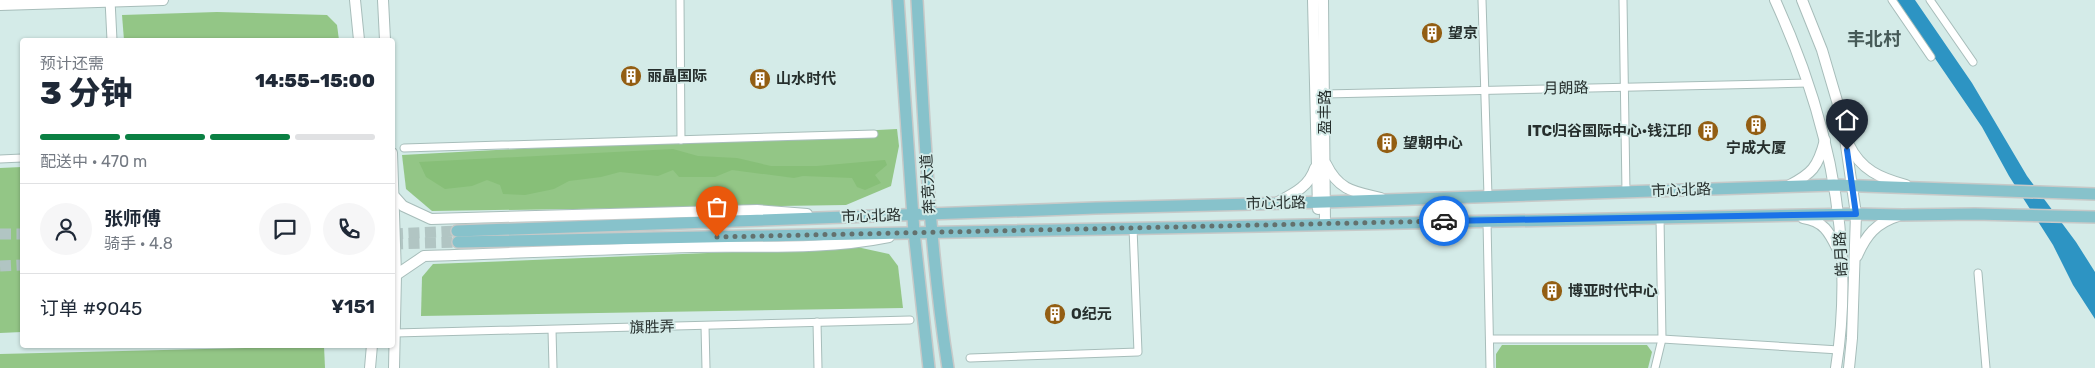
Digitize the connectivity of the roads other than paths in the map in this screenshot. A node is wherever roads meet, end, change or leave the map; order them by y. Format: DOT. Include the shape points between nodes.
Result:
graph roads {
  1 [pos="163,0"];
  2 [pos="355,0"];
  3 [pos="383,0"];
  4 [pos="680,0"];
  5 [pos="898,0"];
  6 [pos="917,0"];
  7 [pos="1313,0"];
  8 [pos="1323,0"];
  9 [pos="1482,0"];
  10 [pos="1623,0"];
  11 [pos="1775,0"];
  12 [pos="1802,0"];
  13 [pos="1892,0"];
  14 [pos="1930,0"];
  15 [pos="110,1"];
  16 [pos="0,5"];
  17 [pos="112,38"];
  18 [pos="359,38"];
  19 [pos="385,38"];
  20 [pos="1931,57"];
  21 [pos="1973,62"];
  22 [pos="1808,83"];
  23 [pos="1624,86"];
  24 [pos="1484,90"];
  25 [pos="1325,94"];
  26 [pos="874,134"];
  27 [pos="1845,135"];
  28 [pos="1825,139"];
  29 [pos="681,140"];
  30 [pos="404,148"];
  31 [pos="20,158"];
  32 [pos="0,159"];
  33 [pos="1321,160"];
  34 [pos="1834,185"];
  35 [pos="1788,186"];
  36 [pos="1851,186"];
  37 [pos="1922,189"];
  38 [pos="1626,192"];
  39 [pos="2095,194"];
  40 [pos="1488,196"];
  41 [pos="395,197"];
  42 [pos="1389,199"];
  43 [pos="1322,202"];
  44 [pos="1276,203"];
  45 [pos="913,214"];
  46 [pos="930,214"];
  47 [pos="1838,214"];
  48 [pos="1856,214"];
  49 [pos="1786,215"];
  50 [pos="1902,215"];
  51 [pos="846,217"];
  52 [pos="1660,217"];
  53 [pos="2095,217"];
  54 [pos="1486,221"];
  55 [pos="1322,224"];
  56 [pos="1133,228"];
  57 [pos="914,232"];
  58 [pos="931,232"];
  59 [pos="1842,258"];
  60 [pos="1856,259"];
  61 [pos="1978,273"];
  62 [pos="396,275"];
  63 [pos="910,320"];
  64 [pos="817,322"];
  65 [pos="705,326"];
  66 [pos="552,330"];
  67 [pos="395,333"];
  68 [pos="1490,339"];
  69 [pos="1662,339"];
  70 [pos="372,348"];
  71 [pos="395,348"];
  72 [pos="1839,350"];
  73 [pos="970,358"];
  74 [pos="370,368"];
  75 [pos="394,368"];
  76 [pos="553,368"];
  77 [pos="706,368"];
  78 [pos="818,368"];
  79 [pos="928,368"];
  80 [pos="948,368"];
  81 [pos="1490,368"];
  82 [pos="1654,368"];
  83 [pos="1836,368"];
  84 [pos="1849,368"];
  85 [pos="1986,368"];
  1 -- 15 [label="main road"];
  2 -- 18 [label="main road"];
  3 -- 19 [label="main road"];
  4 -- 29 [label="street"];
  5 -- 45 [label="main road, 奔竞大道"];
  6 -- 46 [label="main road, 奔竞大道"];
  7 -- 33 [label="main road, 盈丰路"];
  8 -- 25 [label="main road, 盈丰路"];
  9 -- 24 [label="street"];
  10 -- 23 [label="street"];
  11 -- 22 [label="main road, 皓月路"];
  12 -- 27 [label="main road, 皓月路" via="1822,50"];
  13 -- 20 [label="street"];
  14 -- 21 [label="street"];
  15 -- 16 [label="main road"];
  15 -- 17 [label="street"];
  22 -- 23 [label="street, 月朗路"];
  22 -- 28 [label="main road, 皓月路"];
  23 -- 24 [label="street, 月朗路"];
  23 -- 38 [label="street"];
  24 -- 25 [label="street, 月朗路"];
  24 -- 40 [label="street"];
  25 -- 33 [label="main road, 盈丰路"];
  26 -- 29 [label="street"];
  27 -- 36 [label="main road, 皓月路"];
  27 -- 37 [label="main road" via="1854,154 1872,173"];
  28 -- 34 [label="main road, 皓月路"];
  28 -- 35 [label="main road" via="1815,168"];
  29 -- 30 [label="street"];
  31 -- 32 [label="street"];
  33 -- 42 [label="main road" via="1340,185 1352,192"];
  33 -- 43 [label="main road, 盈丰路"];
  33 -- 44 [label="main road" via="1305,186"];
  34 -- 35 [label="main road, 市心北路"];
  34 -- 36 [label="main road, 市心北路"];
  34 -- 47 [label="main road, 皓月路"];
  35 -- 38 [label="main road, 市心北路"];
  36 -- 37 [label="main road, 市心北路"];
  36 -- 48 [label="main road, 皓月路"];
  37 -- 39 [label="main road, 市心北路"];
  38 -- 40 [label="main road, 市心北路"];
  40 -- 42 [label="main road, 市心北路"];
  41 -- 51 [label="main road" via="402,206 431,219 757,210"];
  41 -- 62 [label="main road"];
  42 -- 43 [label="main road, 市心北路"];
  43 -- 44 [label="main road, 市心北路"];
  43 -- 55 [label="main road, 盈丰路"];
  44 -- 46 [label="main road, 市心北路"];
  45 -- 46 [label="main road, 市心北路"];
  45 -- 51 [label="main road, 市心北路"];
  45 -- 57 [label="main road, 奔竞大道"];
  46 -- 58 [label="main road, 奔竞大道"];
  47 -- 48 [label="main road, 市心北路"];
  47 -- 49 [label="main road, 市心北路"];
  47 -- 59 [label="main road, 皓月路"];
  48 -- 50 [label="main road, 市心北路"];
  48 -- 60 [label="main road, 皓月路"];
  49 -- 52 [label="main road, 市心北路"];
  49 -- 59 [label="main road" via="1815,220 1824,228"];
  50 -- 53 [label="main road, 市心北路"];
  50 -- 60 [label="main road" via="1874,227 1864,239"];
  51 -- 57 [label="main road, 市心北路" via="457,237"];
  52 -- 54 [label="main road, 市心北路"];
  52 -- 69 [label="street"];
  54 -- 55 [label="main road, 市心北路"];
  54 -- 68 [label="street"];
  55 -- 56 [label="main road, 市心北路"];
  56 -- 58 [label="main road, 市心北路"];
  56 -- 73 [label="street" via="1138,352"];
  57 -- 58 [label="main road, 市心北路"];
  57 -- 62 [label="main road" via="861,242 818,245 424,256"];
  57 -- 79 [label="main road, 奔竞大道"];
  58 -- 80 [label="main road, 奔竞大道"];
  59 -- 72 [label="main road, 皓月路"];
  60 -- 84 [label="main road, 皓月路"];
  61 -- 85 [label="street"];
  62 -- 67 [label="main road"];
  63 -- 64 [label="street, 旗胜弄"];
  64 -- 65 [label="street, 旗胜弄"];
  64 -- 78 [label="street"];
  65 -- 66 [label="street, 旗胜弄"];
  65 -- 77 [label="street"];
  66 -- 67 [label="street, 旗胜弄"];
  66 -- 76 [label="street"];
  68 -- 69 [label="street"];
  68 -- 81 [label="street"];
  69 -- 72 [label="street"];
  69 -- 82 [label="street"];
  70 -- 74 [label="main road"];
  71 -- 75 [label="main road"];
  72 -- 83 [label="main road, 皓月路"];
}
